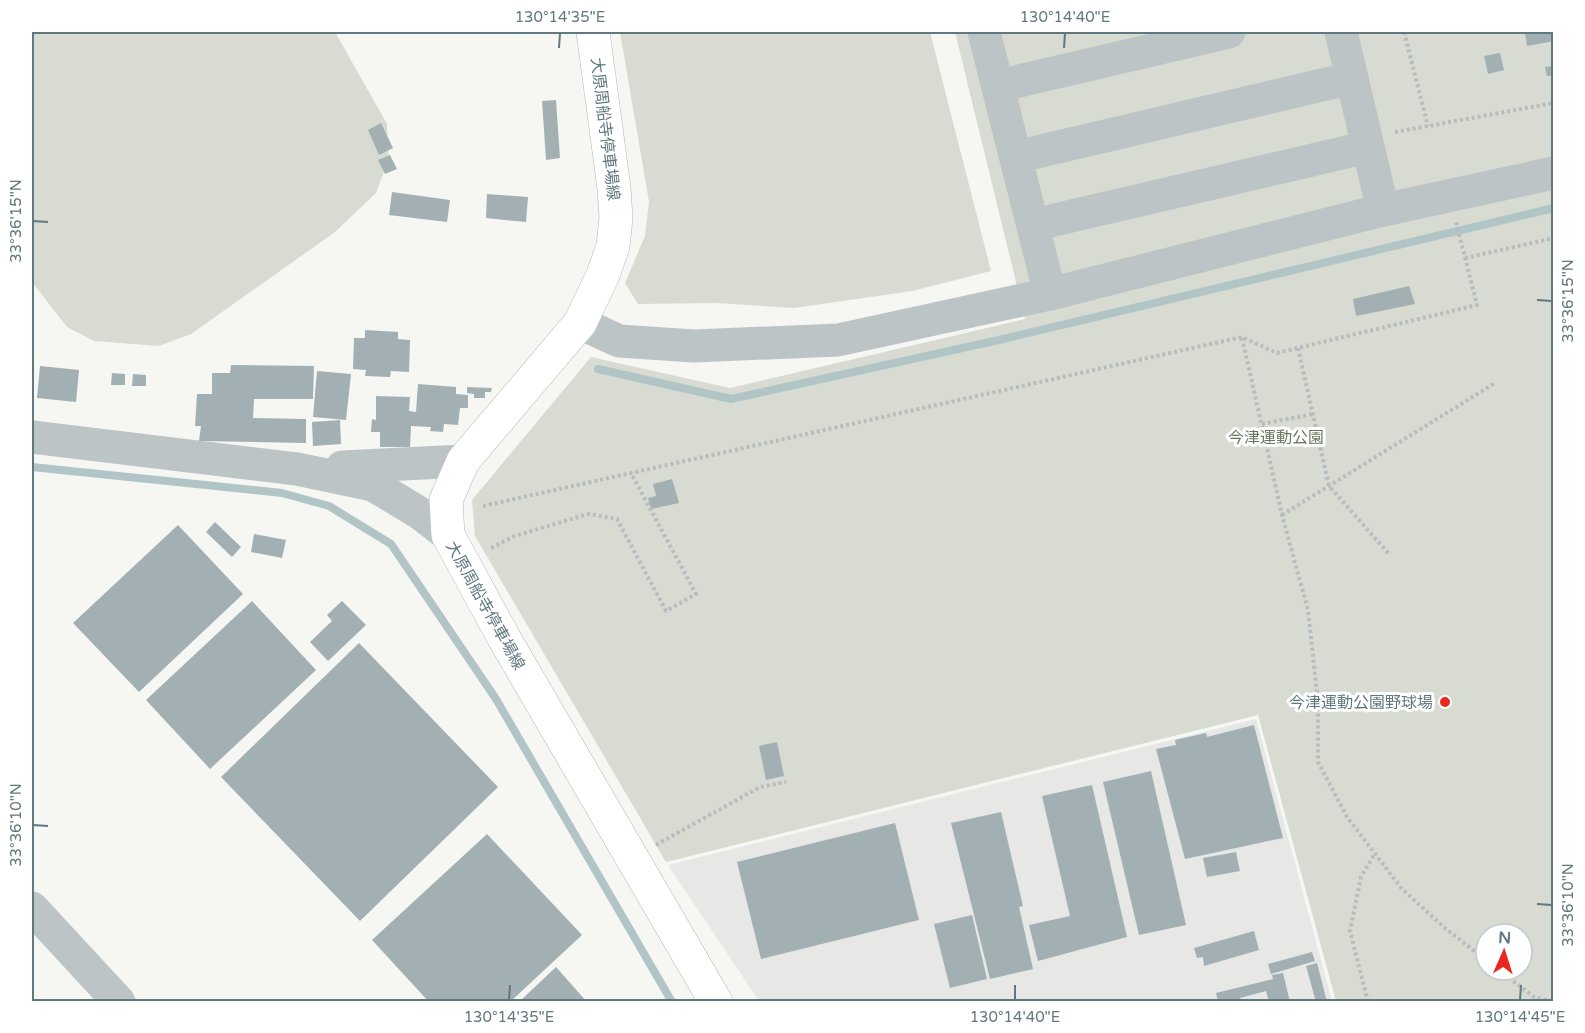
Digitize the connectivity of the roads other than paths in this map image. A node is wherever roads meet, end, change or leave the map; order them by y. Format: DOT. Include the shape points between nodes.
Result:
graph roads {
  1 [pos="593,32"];
  2 [pos="984,32"];
  3 [pos="1228,32"];
  4 [pos="1341,32"];
  5 [pos="1352,78"];
  6 [pos="998,86"];
  7 [pos="1368,147"];
  8 [pos="1016,157"];
  9 [pos="1554,172"];
  10 [pos="1383,210"];
  11 [pos="1033,225"];
  12 [pos="1050,294"];
  13 [pos="580,322"];
  14 [pos="32,437"];
  15 [pos="463,461"];
  16 [pos="297,469"];
  17 [pos="448,535"];
  18 [pos="32,908"];
  19 [pos="119,1002"];
  20 [pos="716,1002"];
  1 -- 13 [label="main road, 大原周船寺停車場線" via="616,218 613,246"];
  2 -- 6 [label="street"];
  3 -- 6 [label="street"];
  4 -- 5 [label="street"];
  5 -- 7 [label="street"];
  5 -- 8 [label="street"];
  6 -- 8 [label="street"];
  7 -- 10 [label="street"];
  7 -- 11 [label="street"];
  8 -- 11 [label="street"];
  9 -- 10 [label="street"];
  10 -- 12 [label="street"];
  11 -- 12 [label="street"];
  12 -- 13 [label="street" via="838,339 751,345 619,341"];
  13 -- 15 [label="main road, 大原周船寺停車場線"];
  14 -- 16 [label="street"];
  15 -- 16 [label="street"];
  15 -- 17 [label="main road, 大原周船寺停車場線" via="446,500"];
  16 -- 17 [label="street" via="373,485"];
  17 -- 20 [label="main road, 大原周船寺停車場線"];
  18 -- 19 [label="street"];
}
